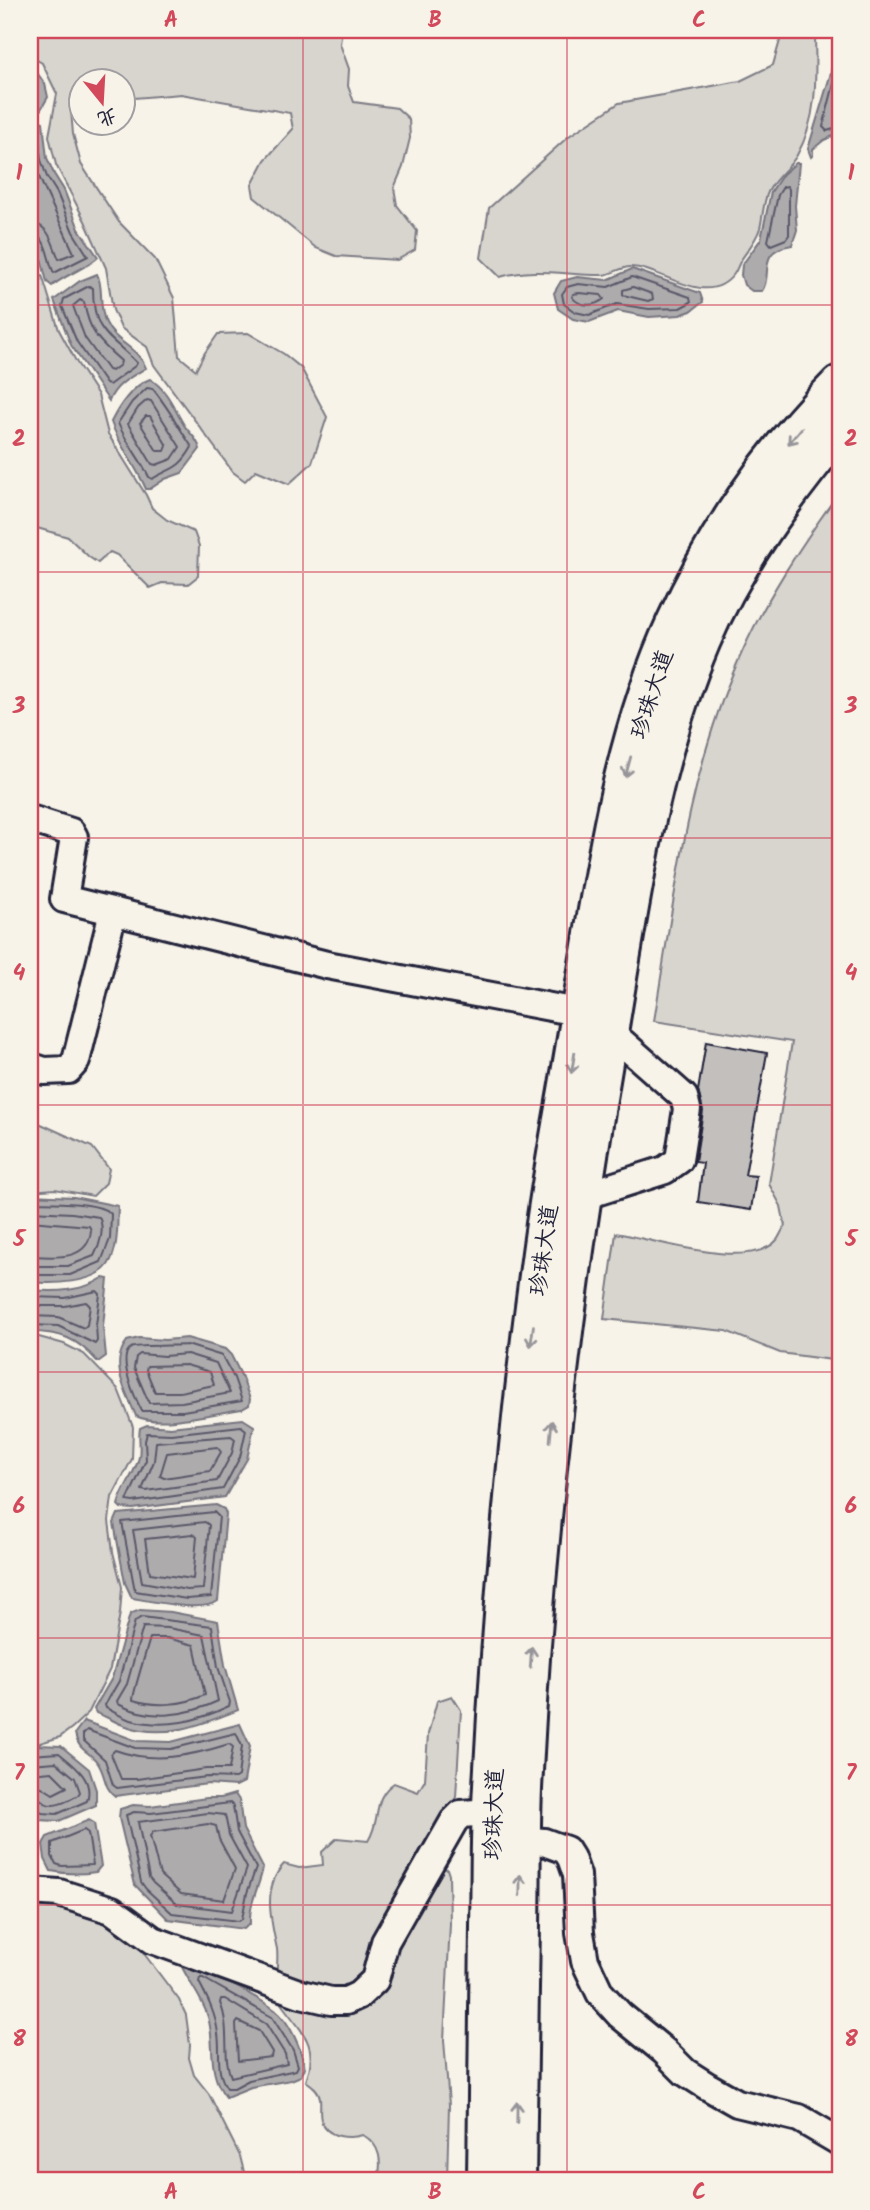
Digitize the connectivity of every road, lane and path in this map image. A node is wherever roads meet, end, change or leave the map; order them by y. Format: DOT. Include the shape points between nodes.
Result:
graph roads {
  1 [pos="840,385"];
  2 [pos="840,427"];
  3 [pos="30,819"];
  4 [pos="113,912"];
  5 [pos="595,1021"];
  6 [pos="30,1066"];
  7 [pos="580,1197"];
  8 [pos="492,1812"];
  9 [pos="521,1840"];
  10 [pos="30,1891"];
  11 [pos="840,2142"];
  12 [pos="487,2180"];
  13 [pos="516,2180"];
  1 -- 5 [label="highway, 珍珠大道, one-way" via="779,455 736,516 675,624 623,788 607,863"];
  2 -- 5 [label="highway, 珍珠大道" via="760,532 697,649 651,795"];
  3 -- 4 [label="street" via="74,837 64,900"];
  4 -- 5 [label="street" via="327,965"];
  4 -- 6 [label="street" via="76,1061 68,1070 44,1071"];
  5 -- 7 [label="highway, 珍珠大道"];
  5 -- 7 [label="street" via="684,1097 687,1109 679,1160 665,1170"];
  5 -- 8 [label="highway, 珍珠大道, one-way" via="547,1215 527,1368"];
  9 -- 7 [label="highway, 珍珠大道, one-way" via="536,1581 556,1372"];
  8 -- 9 [label="street"];
  8 -- 10 [label="street" via="461,1814 454,1821 385,1942 375,1980 346,2001 300,1994 153,1940 112,1910 59,1893"];
  8 -- 12 [label="highway, 珍珠大道"];
  9 -- 11 [label="street" via="544,1842 566,1850 572,1858 585,1961 600,1993 620,2015 706,2086 737,2103 799,2119"];
  13 -- 9 [label="highway, 珍珠大道, one-way"];
}
